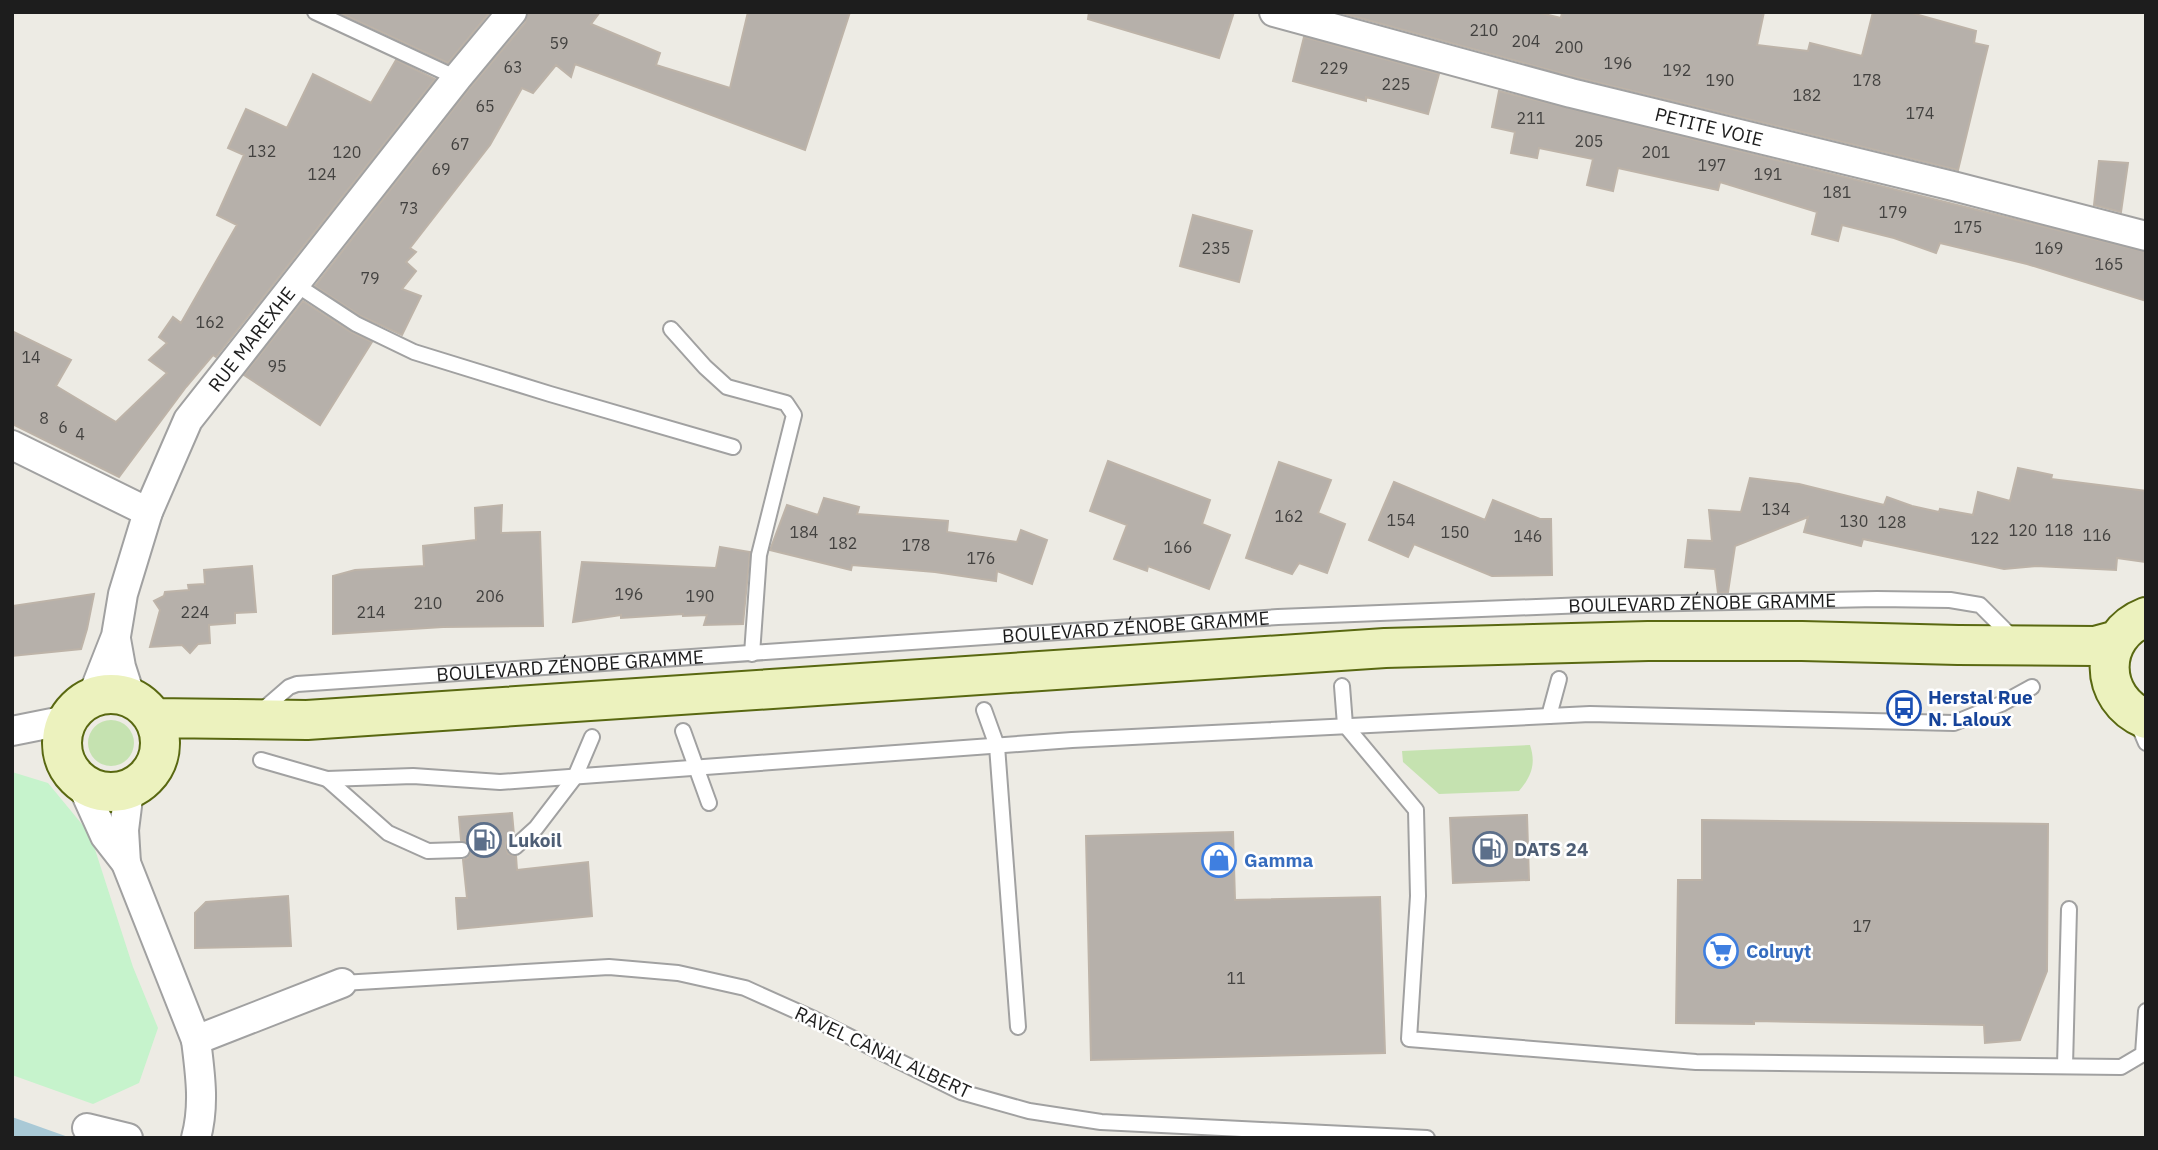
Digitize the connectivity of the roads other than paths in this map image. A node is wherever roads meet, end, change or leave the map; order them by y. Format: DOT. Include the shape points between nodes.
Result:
graph roads {
  1 [pos="315,12"];
  2 [pos="512,12"];
  3 [pos="1274,12"];
  4 [pos="457,78"];
  5 [pos="2146,236"];
  6 [pos="295,284"];
  7 [pos="671,329"];
  8 [pos="12,445"];
  9 [pos="733,447"];
  10 [pos="148,512"];
  11 [pos="2131,628"];
  12 [pos="116,636"];
  13 [pos="2020,645"];
  14 [pos="752,654"];
  15 [pos="1559,679"];
  16 [pos="1342,686"];
  17 [pos="2032,687"];
  18 [pos="142,708"];
  19 [pos="79,709"];
  20 [pos="984,710"];
  21 [pos="1549,716"];
  22 [pos="250,721"];
  23 [pos="1345,725"];
  24 [pos="2142,725"];
  25 [pos="12,731"];
  26 [pos="683,731"];
  27 [pos="592,737"];
  28 [pos="997,746"];
  29 [pos="261,760"];
  30 [pos="696,768"];
  31 [pos="575,777"];
  32 [pos="327,779"];
  33 [pos="81,783"];
  34 [pos="129,790"];
  35 [pos="709,803"];
  36 [pos="515,847"];
  37 [pos="462,850"];
  38 [pos="126,863"];
  39 [pos="2069,909"];
  40 [pos="342,983"];
  41 [pos="2146,1011"];
  42 [pos="1018,1027"];
  43 [pos="196,1040"];
  44 [pos="2065,1066"];
  45 [pos="87,1128"];
  46 [pos="128,1138"];
  47 [pos="196,1138"];
  48 [pos="1427,1138"];
  1 -- 4 [label="lane"];
  2 -- 4 [label="street, RUE MAREXHE"];
  3 -- 5 [label="street, PETITE VOIE" via="1571,93"];
  4 -- 6 [label="street, RUE MAREXHE"];
  6 -- 9 [label="lane" via="356,324 414,352"];
  6 -- 10 [label="street, RUE MAREXHE" via="188,420"];
  7 -- 14 [label="lane" via="727,387 786,403 793,415 759,555"];
  8 -- 10 [label="street"];
  10 -- 12 [label="street, RUE MAREXHE" via="123,594"];
  11 -- 13 [label="main road, BOULEVARD ZÉNOBE GRAMME" via="2095,646"];
  11 -- 24 [label="main road, BOULEVARD ZÉNOBE GRAMME" via="2112,649 2109,668 2112,687"];
  12 -- 18 [label="street, RUE MAREXHE" via="121,667"];
  12 -- 19 [label="street, RUE MAREXHE"];
  13 -- 14 [label="lane, BOULEVARD ZÉNOBE GRAMME" via="1980,606 1950,600 1877,599 1291,617"];
  13 -- 22 [label="main road, BOULEVARD ZÉNOBE GRAMME" via="1648,641 1385,648"];
  14 -- 22 [label="lane, BOULEVARD ZÉNOBE GRAMME" via="297,684"];
  15 -- 21 [label="lane"];
  16 -- 23 [label="lane"];
  17 -- 21 [label="lane" via="1954,723"];
  18 -- 19 [label="main road, BOULEVARD ZÉNOBE GRAMME" via="115,694"];
  18 -- 22 [label="main road, BOULEVARD ZÉNOBE GRAMME"];
  18 -- 34 [label="main road" via="160,734 160,751 146,779"];
  19 -- 25 [label="street"];
  19 -- 33 [label="main road" via="62,737 62,752"];
  20 -- 28 [label="lane"];
  21 -- 23 [label="lane"];
  23 -- 28 [label="lane"];
  23 -- 44 [label="lane" via="1416,810 1418,896 1409,1039 1696,1062"];
  26 -- 30 [label="lane"];
  27 -- 31 [label="lane"];
  28 -- 30 [label="lane"];
  28 -- 42 [label="lane"];
  29 -- 32 [label="lane"];
  30 -- 31 [label="lane"];
  30 -- 35 [label="lane"];
  31 -- 32 [label="lane" via="500,782 413,776"];
  31 -- 36 [label="lane" via="536,828"];
  32 -- 37 [label="lane" via="388,833 428,851"];
  33 -- 34 [label="main road" via="113,793"];
  33 -- 38 [label="street" via="105,836"];
  34 -- 38 [label="street"];
  38 -- 43 [label="street"];
  39 -- 44 [label="lane"];
  40 -- 43 [label="street"];
  40 -- 48 [label="lane, RAVEL CANAL ALBERT" via="609,967 678,973 744,988 961,1092 1029,1111 1101,1122"];
  41 -- 44 [label="lane" via="2143,1054 2121,1066"];
  43 -- 47 [label="street" via="201,1083"];
  45 -- 46 [label="street"];
}
